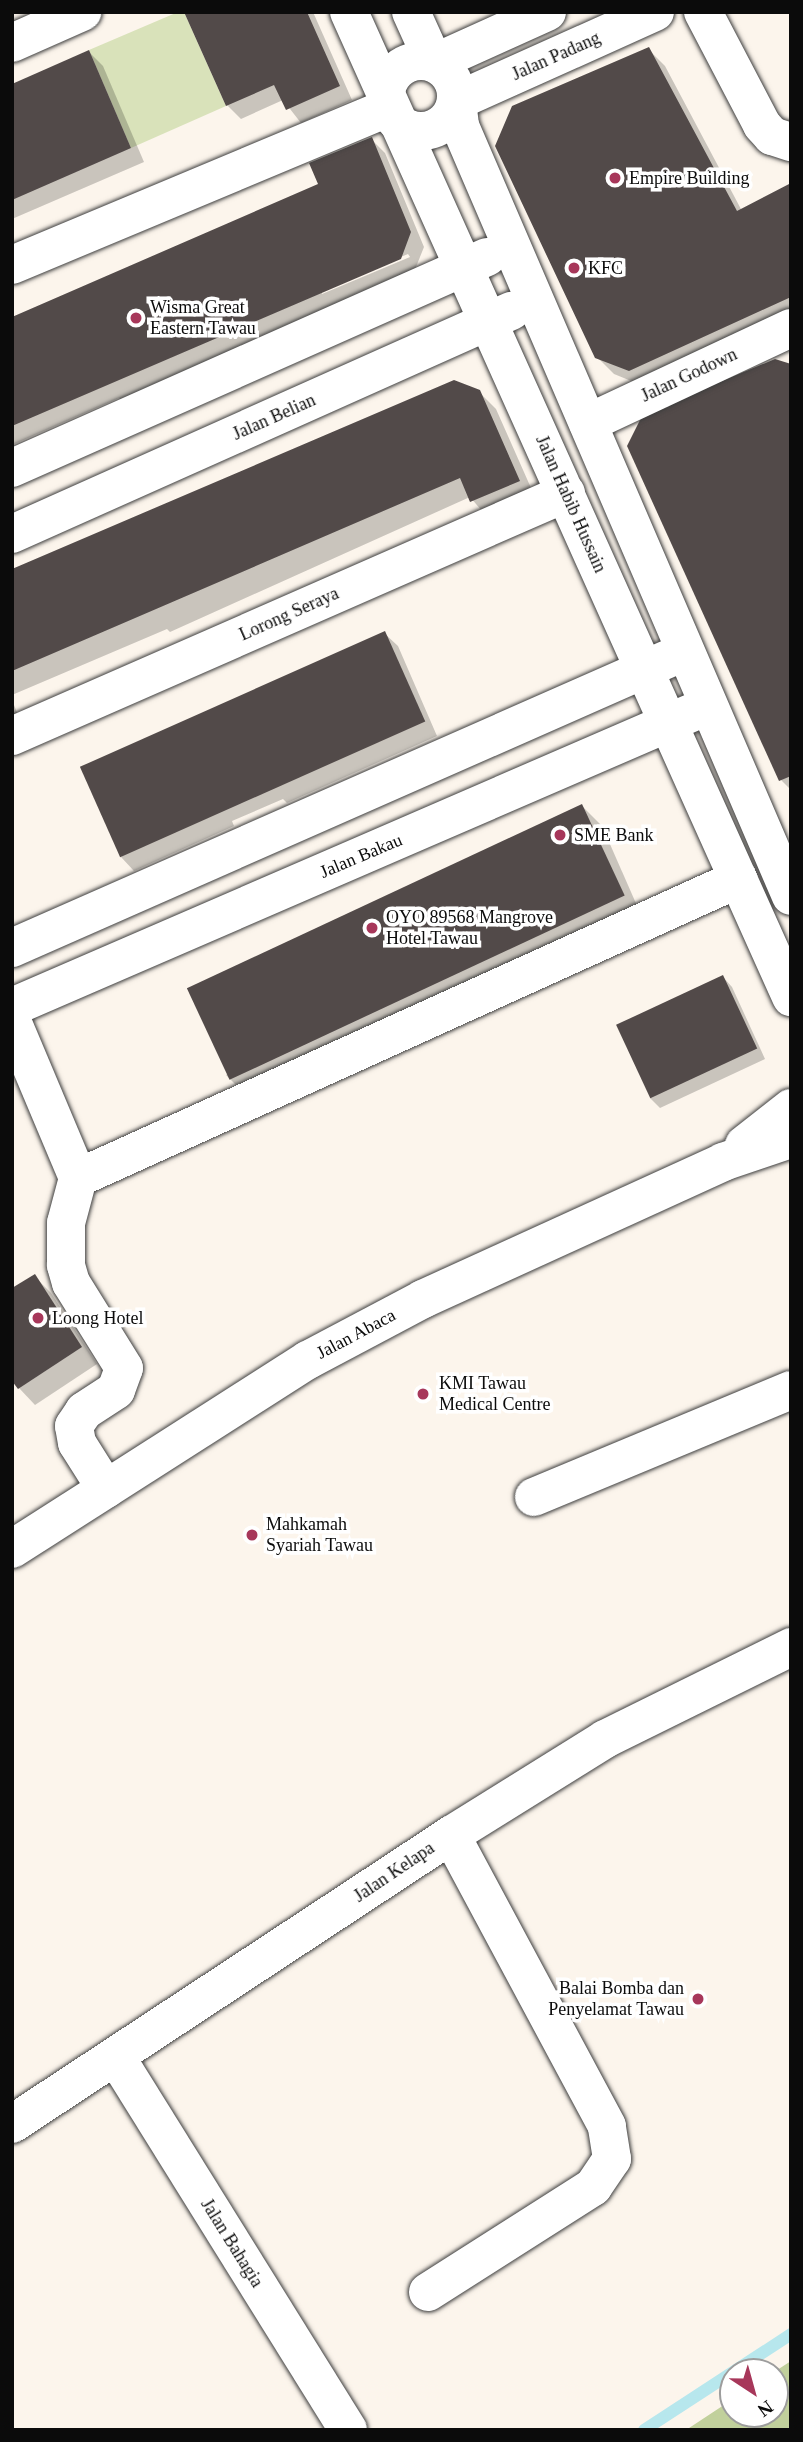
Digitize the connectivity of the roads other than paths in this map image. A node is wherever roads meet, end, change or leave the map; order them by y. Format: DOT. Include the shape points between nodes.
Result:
graph roads {
  1 [pos="82,12"];
  2 [pos="349,12"];
  3 [pos="411,12"];
  4 [pos="547,12"];
  5 [pos="655,12"];
  6 [pos="703,12"];
  7 [pos="12,43"];
  8 [pos="434,63"];
  9 [pos="457,100"];
  10 [pos="388,108"];
  11 [pos="791,142"];
  12 [pos="512,246"];
  13 [pos="12,265"];
  14 [pos="464,267"];
  15 [pos="535,301"];
  16 [pos="488,321"];
  17 [pos="791,328"];
  18 [pos="587,423"];
  19 [pos="12,468"];
  20 [pos="566,493"];
  21 [pos="12,534"];
  22 [pos="685,651"];
  23 [pos="645,669"];
  24 [pos="709,705"];
  25 [pos="668,723"];
  26 [pos="12,736"];
  27 [pos="738,878"];
  28 [pos="791,896"];
  29 [pos="12,948"];
  30 [pos="791,997"];
  31 [pos="12,1007"];
  32 [pos="12,1021"];
  33 [pos="791,1108"];
  34 [pos="791,1139"];
  35 [pos="723,1162"];
  36 [pos="78,1178"];
  37 [pos="791,1390"];
  38 [pos="106,1489"];
  39 [pos="534,1497"];
  40 [pos="12,1549"];
  41 [pos="791,1647"];
  42 [pos="451,1835"];
  43 [pos="116,2057"];
  44 [pos="12,2124"];
  45 [pos="428,2292"];
  46 [pos="348,2430"];
  1 -- 7 [label="street"];
  2 -- 10 [label="street, Jalan Habib Hussain"];
  3 -- 8 [label="street"];
  4 -- 8 [label="street"];
  5 -- 9 [label="street, Jalan Padang"];
  6 -- 11 [label="street" via="762,125 772,136"];
  8 -- 9 [label="street" via="452,78"];
  8 -- 10 [label="street" via="411,63 393,75 386,97"];
  9 -- 10 [label="street" via="446,121 425,132 403,126"];
  9 -- 12 [label="street" via="460,126"];
  10 -- 13 [label="street"];
  10 -- 14 [label="street, Jalan Habib Hussain"];
  12 -- 14 [label="street"];
  12 -- 15 [label="street"];
  14 -- 16 [label="street, Jalan Habib Hussain"];
  14 -- 19 [label="street"];
  15 -- 16 [label="street, Jalan Belian"];
  15 -- 18 [label="street"];
  16 -- 20 [label="street, Jalan Habib Hussain"];
  16 -- 21 [label="street, Jalan Belian"];
  17 -- 18 [label="street, Jalan Godown"];
  18 -- 22 [label="street"];
  20 -- 23 [label="street, Jalan Habib Hussain"];
  20 -- 26 [label="street, Lorong Seraya"];
  22 -- 23 [label="street"];
  22 -- 24 [label="street"];
  23 -- 25 [label="street, Jalan Habib Hussain"];
  23 -- 29 [label="street"];
  24 -- 25 [label="street, Jalan Bakau"];
  24 -- 28 [label="street"];
  25 -- 27 [label="street, Jalan Habib Hussain"];
  25 -- 31 [label="street, Jalan Bakau"];
  27 -- 30 [label="street, Jalan Habib Hussain"];
  27 -- 36 [label="street"];
  32 -- 36 [label="street"];
  33 -- 35 [label="street, Jalan Abaca"];
  34 -- 35 [label="street, Jalan Abaca"];
  35 -- 38 [label="street, Jalan Abaca" via="422,1299 308,1360"];
  36 -- 38 [label="street" via="66,1223 66,1265 71,1283 124,1368 116,1390 84,1411 74,1426 77,1443"];
  37 -- 39 [label="street"];
  38 -- 40 [label="street, Jalan Abaca"];
  41 -- 42 [label="street, Jalan Kelapa" via="605,1739"];
  42 -- 43 [label="street, Jalan Kelapa"];
  42 -- 45 [label="street" via="607,2126 612,2160 593,2187"];
  43 -- 44 [label="street, Jalan Kelapa"];
  43 -- 46 [label="street, Jalan Bahagia"];
}
